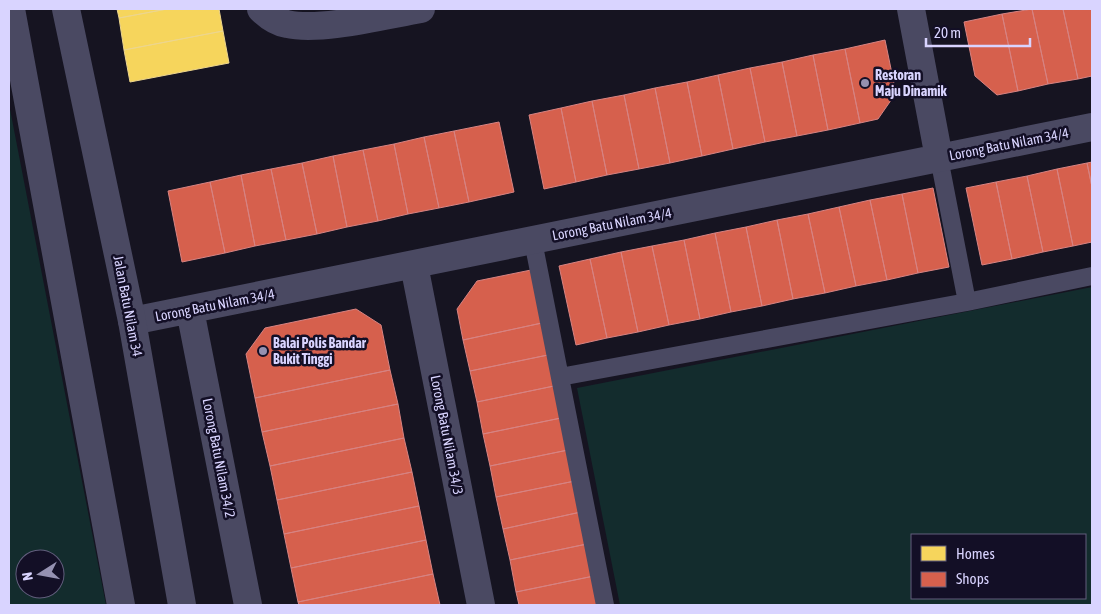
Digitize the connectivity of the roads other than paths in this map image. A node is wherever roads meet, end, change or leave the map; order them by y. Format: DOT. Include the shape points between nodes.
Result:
graph roads {
  1 [pos="11,9"];
  2 [pos="66,9"];
  3 [pos="261,9"];
  4 [pos="421,9"];
  5 [pos="912,9"];
  6 [pos="1092,127"];
  7 [pos="939,158"];
  8 [pos="533,240"];
  9 [pos="414,265"];
  10 [pos="1092,276"];
  11 [pos="967,302"];
  12 [pos="190,310"];
  13 [pos="132,322"];
  14 [pos="560,377"];
  15 [pos="121,605"];
  16 [pos="182,605"];
  17 [pos="248,605"];
  18 [pos="481,605"];
  19 [pos="605,605"];
  1 -- 15 [label="street"];
  2 -- 13 [label="street, Jalan Batu Nilam 34"];
  3 -- 4 [label="street" via="270,18 286,24 313,27"];
  5 -- 7 [label="street"];
  6 -- 7 [label="street, Lorong Batu Nilam 34/4"];
  7 -- 8 [label="street, Lorong Batu Nilam 34/4"];
  7 -- 11 [label="lane"];
  8 -- 9 [label="street, Lorong Batu Nilam 34/4"];
  8 -- 14 [label="lane"];
  9 -- 12 [label="street, Lorong Batu Nilam 34/4"];
  9 -- 18 [label="street, Lorong Batu Nilam 34/3"];
  10 -- 11 [label="lane"];
  11 -- 14 [label="lane"];
  12 -- 13 [label="street, Lorong Batu Nilam 34/4"];
  12 -- 17 [label="street, Lorong Batu Nilam 34/2"];
  13 -- 16 [label="street, Jalan Batu Nilam 34"];
  14 -- 19 [label="lane"];
}
